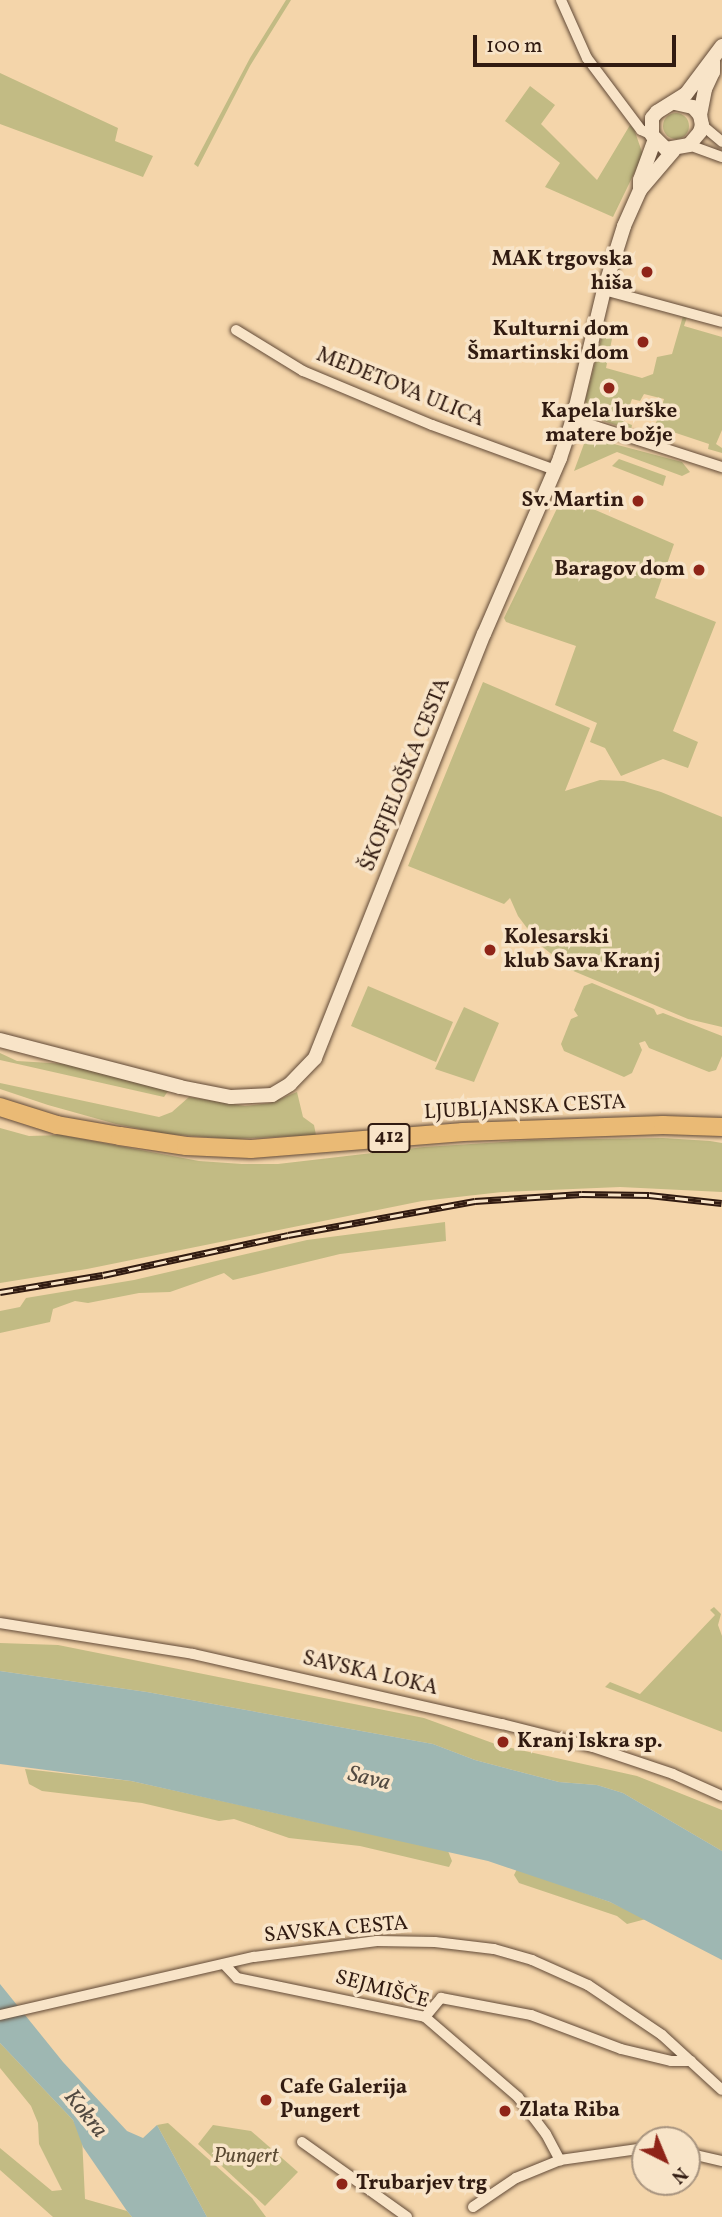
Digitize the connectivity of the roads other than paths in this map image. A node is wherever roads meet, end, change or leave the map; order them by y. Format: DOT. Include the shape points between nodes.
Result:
graph roads {
  1 [pos="561,0"];
  2 [pos="719,52"];
  3 [pos="675,103"];
  4 [pos="701,120"];
  5 [pos="653,137"];
  6 [pos="722,142"];
  7 [pos="682,147"];
  8 [pos="722,157"];
  9 [pos="640,190"];
  10 [pos="604,290"];
  11 [pos="722,322"];
  12 [pos="236,330"];
  13 [pos="573,419"];
  14 [pos="722,467"];
  15 [pos="555,470"];
  16 [pos="0,1040"];
  17 [pos="0,1107"];
  18 [pos="722,1127"];
  19 [pos="0,1623"];
  20 [pos="722,1796"];
  21 [pos="224,1964"];
  22 [pos="0,2015"];
  23 [pos="425,2017"];
  24 [pos="691,2061"];
  25 [pos="722,2090"];
  26 [pos="302,2141"];
  27 [pos="631,2150"];
  28 [pos="701,2156"];
  29 [pos="560,2160"];
  30 [pos="722,2161"];
  31 [pos="473,2207"];
  32 [pos="407,2217"];
  1 -- 5 [label="street" via="587,58 641,130"];
  2 -- 3 [label="street"];
  2 -- 4 [label="street" via="705,89"];
  3 -- 4 [label="street" via="686,102"];
  3 -- 5 [label="street" via="652,118"];
  4 -- 6 [label="street"];
  4 -- 7 [label="street" via="700,132"];
  5 -- 7 [label="street" via="666,149"];
  5 -- 9 [label="street, ŠKOFJELOŠKA CESTA"];
  7 -- 8 [label="street"];
  7 -- 9 [label="street, ŠKOFJELOŠKA CESTA"];
  9 -- 10 [label="street, ŠKOFJELOŠKA CESTA"];
  10 -- 11 [label="street"];
  10 -- 13 [label="street, ŠKOFJELOŠKA CESTA"];
  12 -- 15 [label="street, MEDETOVA ULICA" via="303,371"];
  13 -- 14 [label="street"];
  13 -- 15 [label="street, ŠKOFJELOŠKA CESTA"];
  15 -- 16 [label="street, ŠKOFJELOŠKA CESTA" via="484,634 329,1027 304,1072 272,1094 231,1097"];
  17 -- 18 [label="main road, LJUBLJANSKA CESTA / 412" via="57,1125 120,1136 251,1149 463,1132 641,1125"];
  19 -- 20 [label="street, SAVSKA LOKA" via="193,1654 502,1724 605,1751"];
  21 -- 22 [label="street, SAVSKA CESTA"];
  21 -- 23 [label="street, SEJMIŠČE" via="237,1978"];
  21 -- 24 [label="street, SAVSKA CESTA" via="377,1941 494,1949 588,1985 662,2035"];
  23 -- 24 [label="street" via="441,1998 531,2015 621,2049"];
  23 -- 29 [label="street, SEJMIŠČE" via="518,2097"];
  24 -- 25 [label="street, SAVSKA CESTA"];
  26 -- 32 [label="street"];
  27 -- 29 [label="street"];
  28 -- 30 [label="street"];
  29 -- 31 [label="street" via="516,2178"];
}
